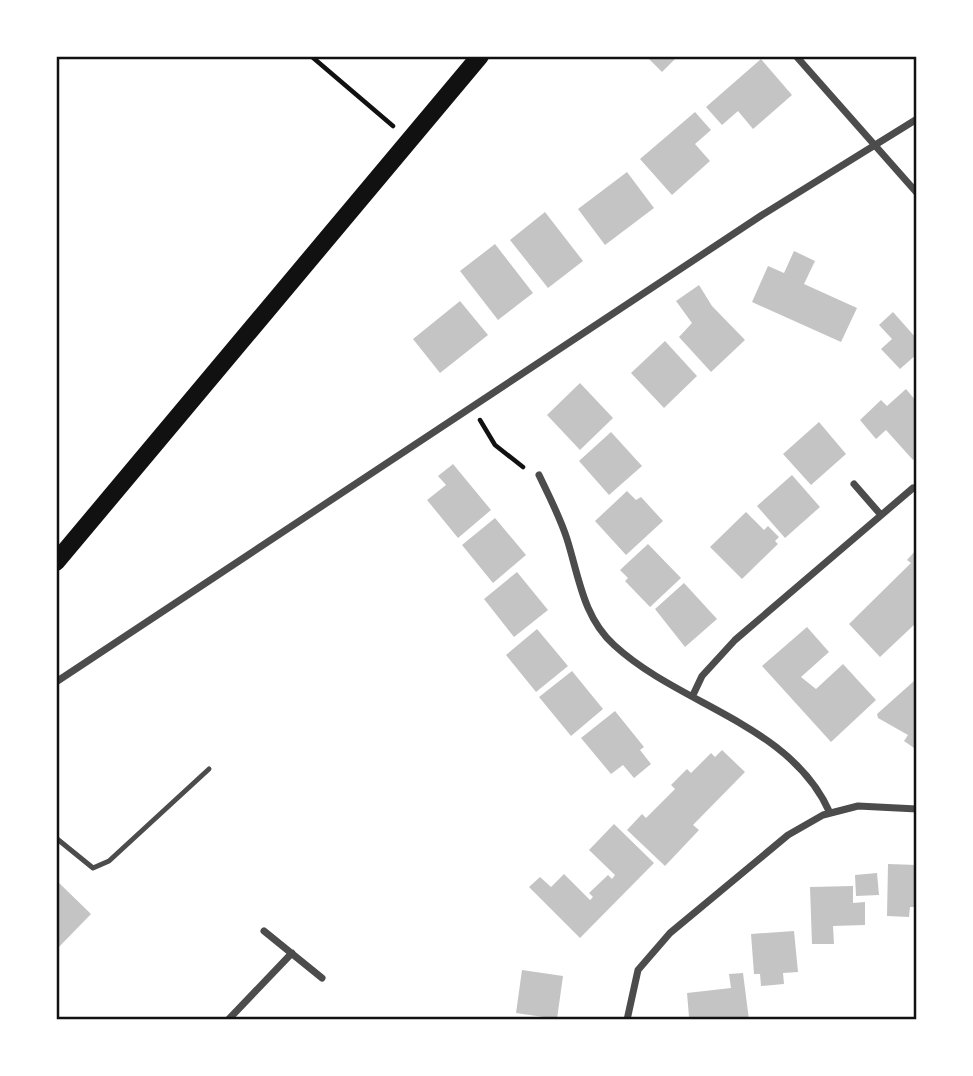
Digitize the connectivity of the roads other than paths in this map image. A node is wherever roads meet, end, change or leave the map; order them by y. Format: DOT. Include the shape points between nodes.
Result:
graph roads {
  1 [pos="480,56"];
  2 [pos="796,56"];
  3 [pos="917,119"];
  4 [pos="874,145"];
  5 [pos="917,193"];
  6 [pos="539,475"];
  7 [pos="854,484"];
  8 [pos="913,488"];
  9 [pos="881,515"];
  10 [pos="61,552"];
  11 [pos="56,682"];
  12 [pos="693,695"];
  13 [pos="209,769"];
  14 [pos="917,810"];
  15 [pos="830,813"];
  16 [pos="56,838"];
  17 [pos="264,931"];
  18 [pos="292,953"];
  19 [pos="322,978"];
  20 [pos="228,1020"];
  21 [pos="627,1020"];
  1 -- 10 [label="main road"];
  2 -- 4 [label="street"];
  3 -- 4 [label="street"];
  4 -- 5 [label="street"];
  4 -- 11 [label="street"];
  6 -- 12 [label="street" via="566,537 594,622 646,670"];
  7 -- 9 [label="street"];
  8 -- 9 [label="street"];
  9 -- 12 [label="street" via="736,640 702,676"];
  12 -- 15 [label="street" via="777,749 812,780"];
  13 -- 16 [label="lane" via="109,861 93,868"];
  14 -- 15 [label="street" via="858,806"];
  15 -- 21 [label="street" via="788,835 670,933 638,970"];
  17 -- 18 [label="street"];
  18 -- 19 [label="street"];
  18 -- 20 [label="street"];
}
